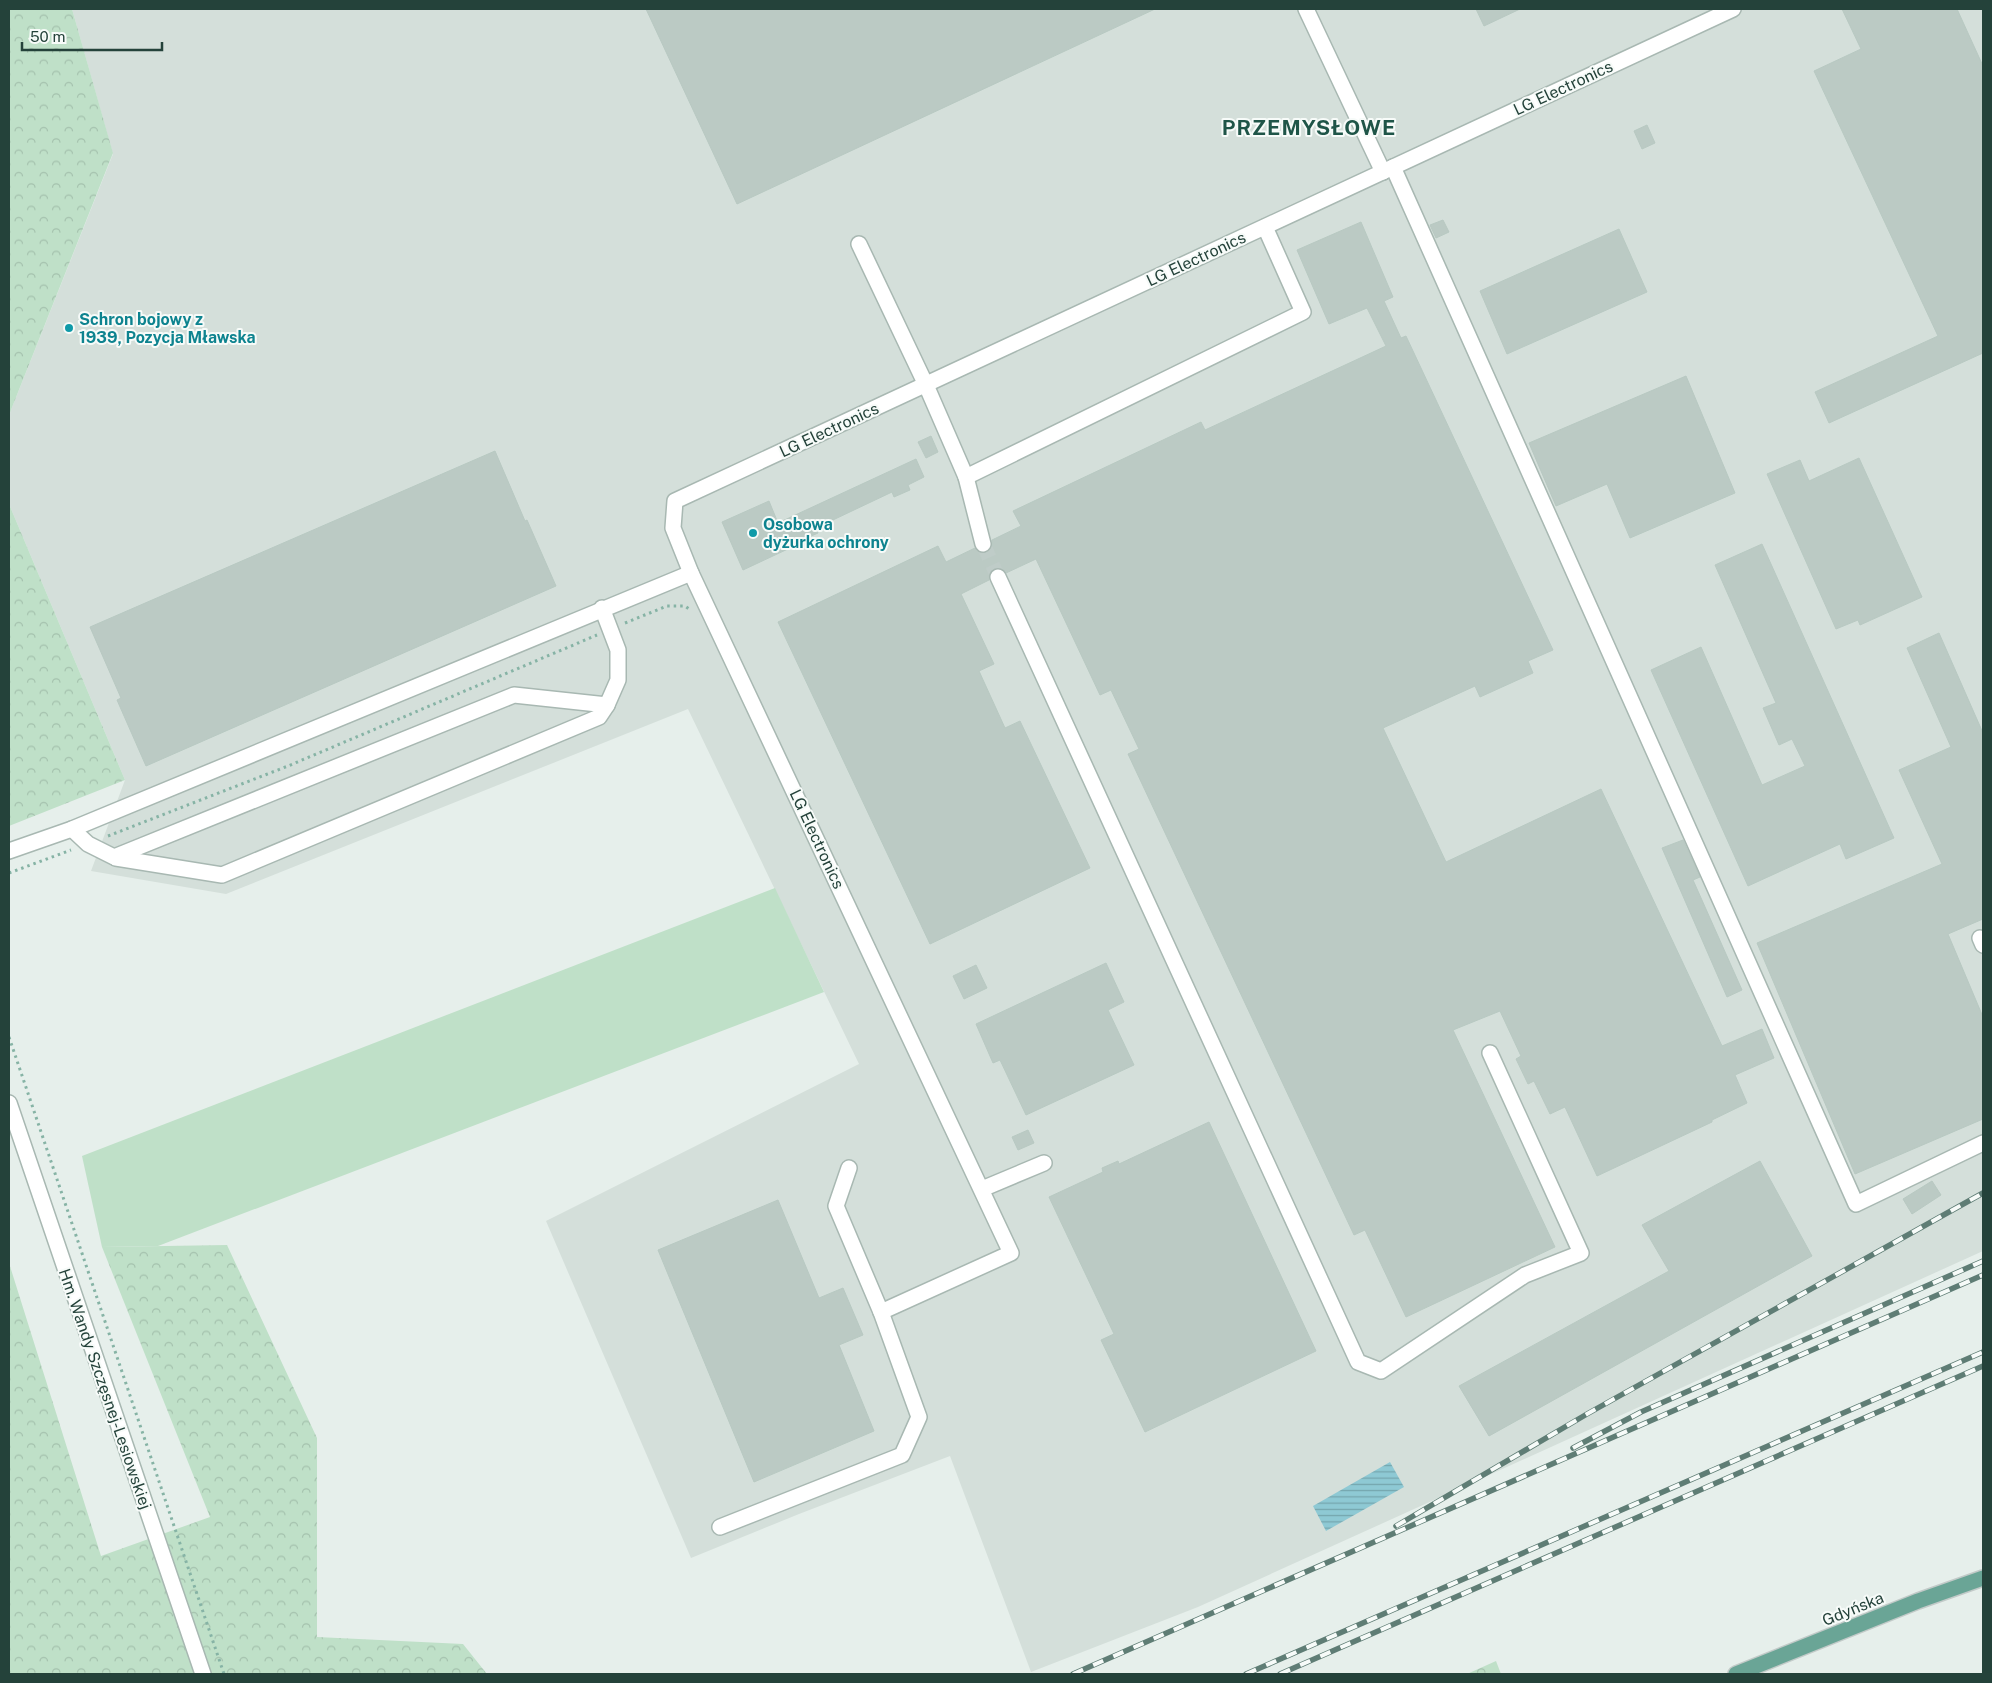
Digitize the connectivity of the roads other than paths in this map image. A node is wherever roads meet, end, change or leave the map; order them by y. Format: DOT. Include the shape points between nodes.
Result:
graph roads {
  1 [pos="1306,9"];
  2 [pos="1733,9"];
  3 [pos="1388,169"];
  4 [pos="1266,227"];
  5 [pos="859,244"];
  6 [pos="926,385"];
  7 [pos="966,477"];
  8 [pos="983,544"];
  9 [pos="691,572"];
  10 [pos="998,576"];
  11 [pos="602,608"];
  12 [pos="607,705"];
  13 [pos="72,829"];
  14 [pos="9,851"];
  15 [pos="114,857"];
  16 [pos="1490,1053"];
  17 [pos="9,1103"];
  18 [pos="1983,1143"];
  19 [pos="1044,1163"];
  20 [pos="849,1168"];
  21 [pos="982,1189"];
  22 [pos="881,1312"];
  23 [pos="720,1527"];
  24 [pos="1983,1578"];
  25 [pos="203,1674"];
  26 [pos="1736,1674"];
  1 -- 3 [label="street"];
  2 -- 3 [label="street, LG Electronics"];
  3 -- 4 [label="street, LG Electronics"];
  3 -- 18 [label="street" via="1856,1204"];
  4 -- 6 [label="street, LG Electronics"];
  4 -- 7 [label="street" via="1303,312"];
  5 -- 6 [label="street"];
  6 -- 7 [label="street"];
  6 -- 9 [label="street, LG Electronics" via="675,500 673,528"];
  7 -- 8 [label="street"];
  9 -- 11 [label="street"];
  9 -- 21 [label="street, LG Electronics"];
  10 -- 16 [label="street" via="1358,1362 1381,1371 1525,1275 1581,1253"];
  11 -- 12 [label="street" via="618,650 618,680"];
  11 -- 13 [label="street"];
  12 -- 15 [label="street" via="514,695"];
  12 -- 15 [label="street" via="599,718 222,875"];
  13 -- 14 [label="street"];
  13 -- 15 [label="street" via="88,844"];
  17 -- 25 [label="street, Hm. Wandy Szczęsnej-Lesiowskiej"];
  19 -- 21 [label="street"];
  20 -- 22 [label="street" via="836,1206"];
  21 -- 22 [label="street, LG Electronics" via="1011,1253"];
  22 -- 23 [label="street" via="918,1417 902,1455"];
  24 -- 26 [label="main road, Gdyńska"];
}
